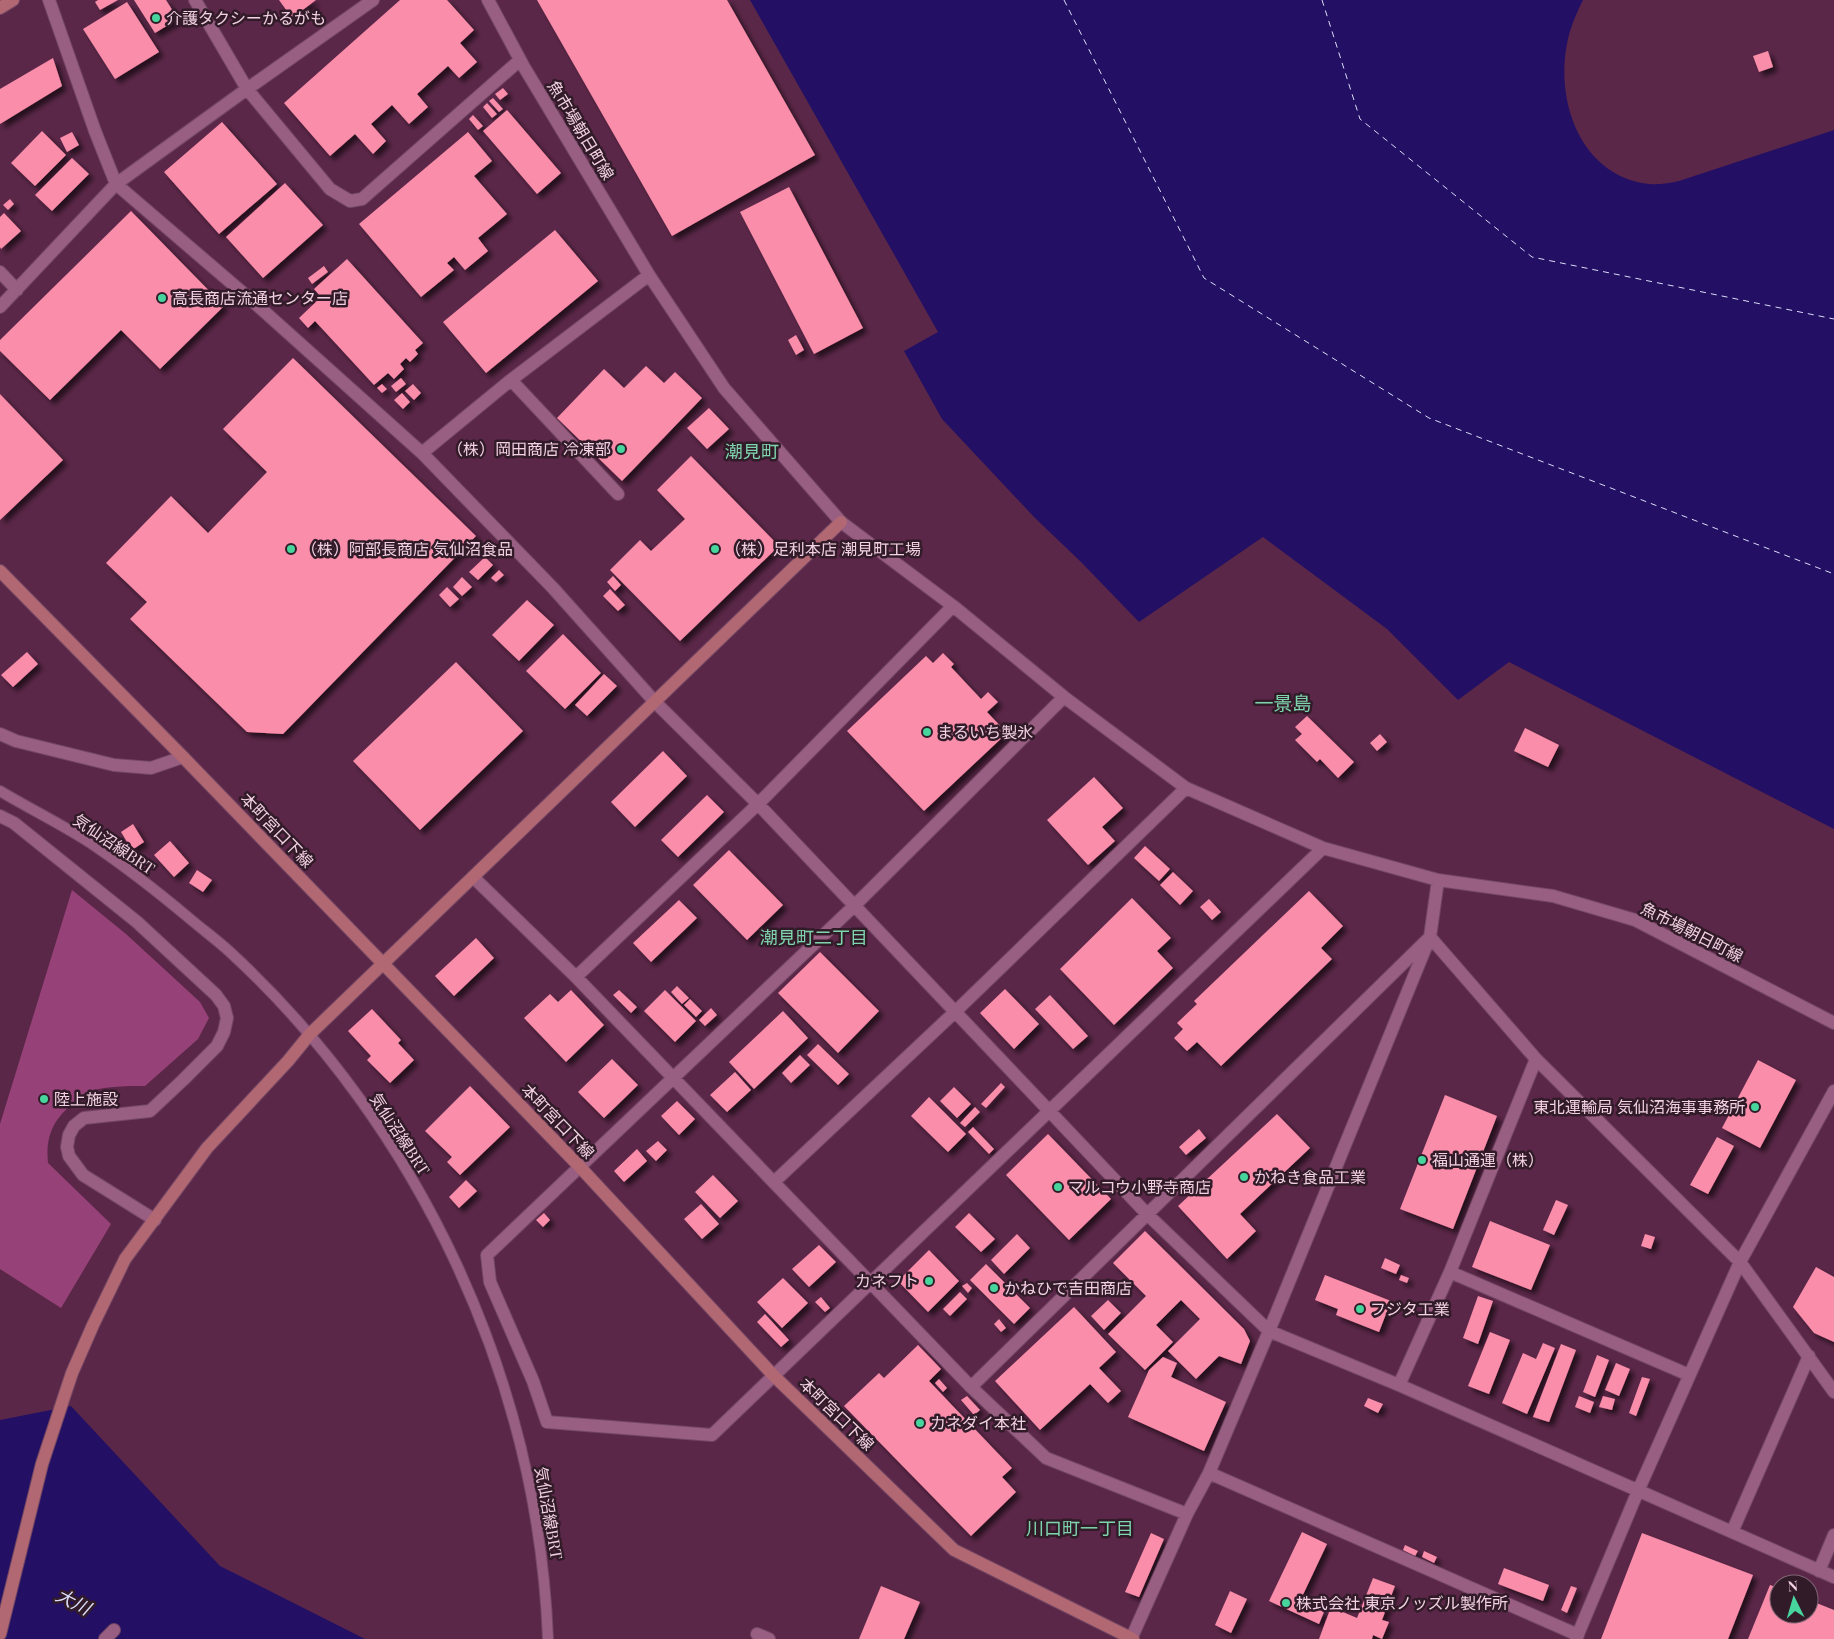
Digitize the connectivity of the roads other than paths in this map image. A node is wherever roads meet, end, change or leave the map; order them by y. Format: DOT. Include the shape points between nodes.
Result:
graph roads {
  1 [pos="13,0"];
  2 [pos="49,0"];
  3 [pos="195,0"];
  4 [pos="373,0"];
  5 [pos="488,0"];
  6 [pos="0,8"];
  7 [pos="520,60"];
  8 [pos="247,89"];
  9 [pos="116,184"];
  10 [pos="0,272"];
  11 [pos="649,275"];
  12 [pos="17,290"];
  13 [pos="0,306"];
  14 [pos="512,380"];
  15 [pos="422,453"];
  16 [pos="618,494"];
  17 [pos="841,522"];
  18 [pos="0,571"];
  19 [pos="953,606"];
  20 [pos="1064,696"];
  21 [pos="655,702"];
  22 [pos="0,734"];
  23 [pos="183,757"];
  24 [pos="1186,788"];
  25 [pos="0,791"];
  26 [pos="758,804"];
  27 [pos="0,816"];
  28 [pos="1323,848"];
  29 [pos="473,877"];
  30 [pos="1438,880"];
  31 [pos="854,906"];
  32 [pos="1430,937"];
  33 [pos="384,964"];
  34 [pos="576,977"];
  35 [pos="956,1011"];
  36 [pos="1834,1023"];
  37 [pos="310,1034"];
  38 [pos="1536,1059"];
  39 [pos="673,1077"];
  40 [pos="1834,1091"];
  41 [pos="1050,1110"];
  42 [pos="579,1166"];
  43 [pos="774,1182"];
  44 [pos="1148,1214"];
  45 [pos="155,1220"];
  46 [pos="1740,1262"];
  47 [pos="1450,1272"];
  48 [pos="871,1283"];
  49 [pos="1269,1331"];
  50 [pos="1809,1356"];
  51 [pos="1689,1375"];
  52 [pos="774,1376"];
  53 [pos="1400,1385"];
  54 [pos="972,1387"];
  55 [pos="1834,1392"];
  56 [pos="1209,1472"];
  57 [pos="1638,1491"];
  58 [pos="1187,1514"];
  59 [pos="1732,1532"];
  60 [pos="1834,1535"];
  61 [pos="1819,1570"];
  62 [pos="1834,1577"];
  63 [pos="114,1630"];
  64 [pos="0,1634"];
  65 [pos="757,1634"];
  66 [pos="1577,1637"];
  67 [pos="105,1639"];
  68 [pos="548,1639"];
  69 [pos="769,1639"];
  70 [pos="1132,1639"];
  1 -- 6 [label="street"];
  2 -- 9 [label="street"];
  3 -- 8 [label="street"];
  4 -- 8 [label="street"];
  5 -- 7 [label="street, 魚市場朝日町線"];
  7 -- 8 [label="street" via="362,199 350,201 330,190"];
  7 -- 11 [label="street, 魚市場朝日町線"];
  8 -- 9 [label="street"];
  9 -- 12 [label="street"];
  9 -- 15 [label="street"];
  10 -- 12 [label="street"];
  11 -- 14 [label="street"];
  11 -- 17 [label="street, 魚市場朝日町線" via="724,388"];
  12 -- 13 [label="street"];
  14 -- 15 [label="street"];
  14 -- 16 [label="street"];
  15 -- 21 [label="street" via="553,588"];
  17 -- 19 [label="street, 魚市場朝日町線"];
  17 -- 21 [label="street"];
  18 -- 23 [label="street, 本町宮口下線"];
  19 -- 20 [label="street, 魚市場朝日町線"];
  19 -- 26 [label="street"];
  20 -- 24 [label="street, 魚市場朝日町線"];
  20 -- 31 [label="street"];
  21 -- 26 [label="street"];
  21 -- 29 [label="street"];
  22 -- 23 [label="street" via="16,741 114,765 151,768"];
  23 -- 33 [label="street, 本町宮口下線"];
  24 -- 28 [label="street, 魚市場朝日町線"];
  24 -- 35 [label="street"];
  25 -- 37 [label="lane, 気仙沼線BRT" via="91,844 148,885 230,951"];
  26 -- 31 [label="street"];
  26 -- 34 [label="street"];
  27 -- 45 [label="street" via="14,823 137,922 224,1006 227,1018 217,1046 150,1111 84,1118 69,1135 66,1147 69,1156 83,1175"];
  28 -- 30 [label="street, 魚市場朝日町線"];
  28 -- 41 [label="street"];
  29 -- 33 [label="street"];
  29 -- 34 [label="street"];
  30 -- 32 [label="street"];
  30 -- 36 [label="street, 魚市場朝日町線" via="1553,896 1635,920"];
  31 -- 35 [label="street"];
  31 -- 39 [label="street"];
  32 -- 38 [label="street"];
  32 -- 44 [label="street"];
  32 -- 49 [label="street"];
  33 -- 37 [label="street"];
  33 -- 42 [label="street, 本町宮口下線"];
  34 -- 39 [label="street"];
  35 -- 41 [label="street"];
  35 -- 43 [label="street"];
  37 -- 45 [label="street" via="206,1148"];
  37 -- 68 [label="lane, 気仙沼線BRT" via="401,1159 466,1285 486,1333 528,1473 543,1562"];
  38 -- 46 [label="street"];
  38 -- 47 [label="street"];
  39 -- 42 [label="street"];
  39 -- 43 [label="street"];
  40 -- 46 [label="street"];
  41 -- 44 [label="street"];
  41 -- 48 [label="street"];
  42 -- 52 [label="street, 本町宮口下線"];
  42 -- 52 [label="street" via="487,1254 490,1282 547,1422 712,1435"];
  43 -- 48 [label="street"];
  44 -- 49 [label="street"];
  44 -- 54 [label="street"];
  45 -- 64 [label="street" via="125,1259 72,1373 42,1464"];
  46 -- 50 [label="street"];
  46 -- 51 [label="street"];
  47 -- 51 [label="street"];
  47 -- 53 [label="street"];
  48 -- 52 [label="street"];
  48 -- 54 [label="street"];
  49 -- 53 [label="street"];
  49 -- 56 [label="street"];
  50 -- 55 [label="street"];
  50 -- 59 [label="street"];
  51 -- 57 [label="street"];
  52 -- 70 [label="street, 本町宮口下線" via="954,1550"];
  53 -- 57 [label="street"];
  54 -- 58 [label="street" via="1046,1458"];
  56 -- 58 [label="street"];
  56 -- 66 [label="street"];
  57 -- 59 [label="street"];
  57 -- 66 [label="street"];
  58 -- 70 [label="street"];
  59 -- 61 [label="street"];
  60 -- 61 [label="street"];
  61 -- 62 [label="street"];
  63 -- 67 [label="street"];
  65 -- 69 [label="street"];
}
